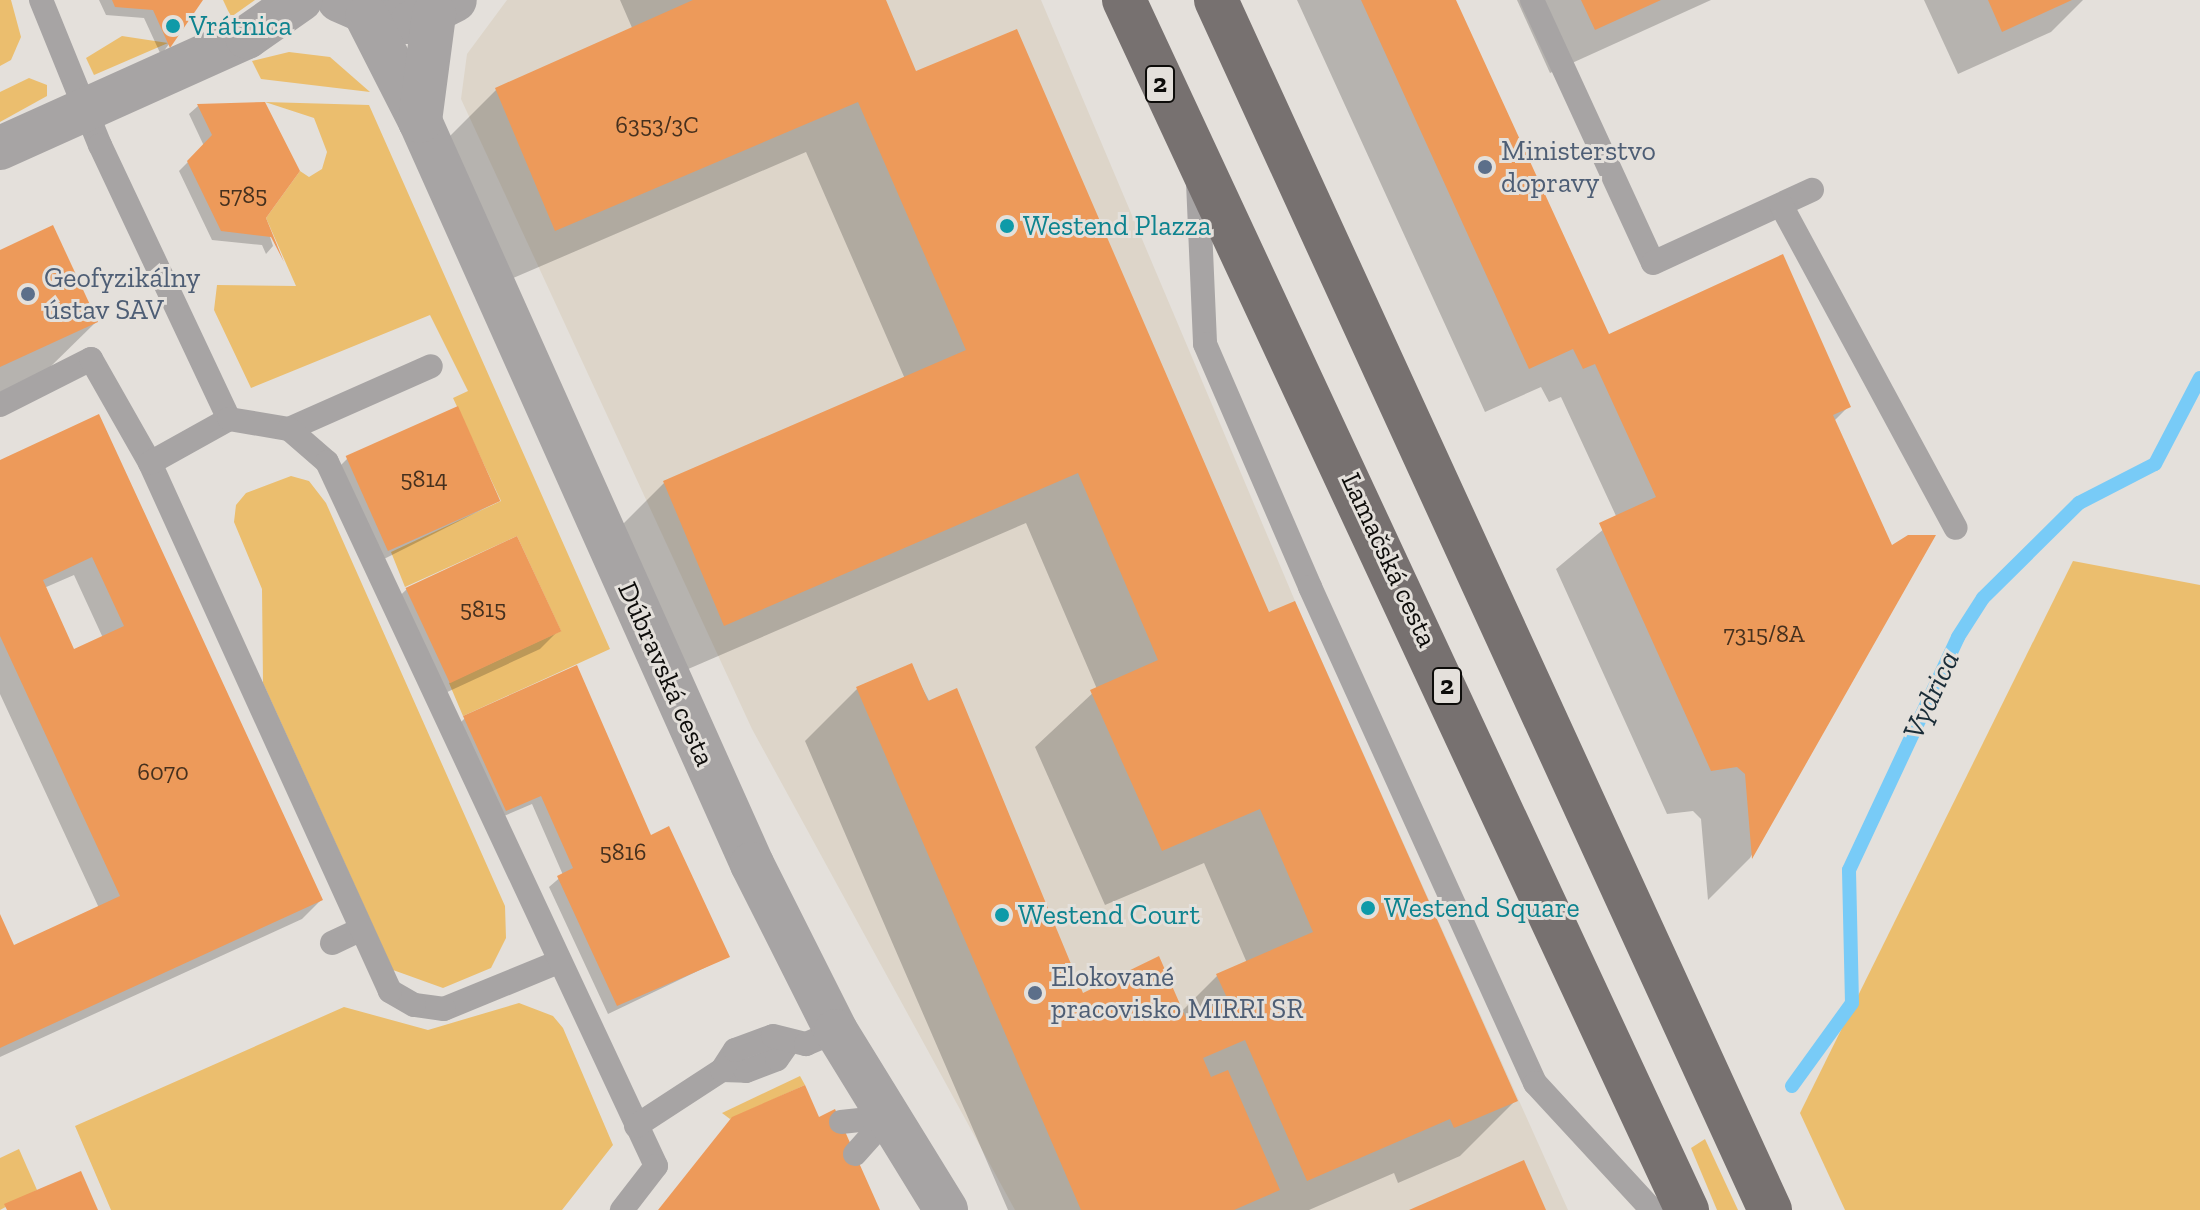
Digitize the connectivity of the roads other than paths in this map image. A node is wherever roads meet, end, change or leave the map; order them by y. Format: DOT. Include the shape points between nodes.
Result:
graph roads {
  1 [pos="41,0"];
  2 [pos="300,0"];
  3 [pos="1124,0"];
  4 [pos="1216,0"];
  5 [pos="1532,0"];
  6 [pos="445,7"];
  7 [pos="353,9"];
  8 [pos="84,110"];
  9 [pos="420,121"];
  10 [pos="0,148"];
  11 [pos="1197,167"];
  12 [pos="1812,190"];
  13 [pos="1781,205"];
  14 [pos="431,366"];
  15 [pos="0,405"];
  16 [pos="229,419"];
  17 [pos="289,429"];
  18 [pos="150,463"];
  19 [pos="1956,528"];
  20 [pos="358,931"];
  21 [pos="332,943"];
  22 [pos="556,963"];
  23 [pos="836,1031"];
  24 [pos="888,1117"];
  25 [pos="841,1122"];
  26 [pos="636,1126"];
  27 [pos="855,1154"];
  28 [pos="622,1210"];
  29 [pos="946,1210"];
  30 [pos="1652,1210"];
  31 [pos="1687,1210"];
  32 [pos="1770,1210"];
  1 -- 8 [label="lane"];
  2 -- 8 [label="street" via="247,37"];
  3 -- 11 [label="main road, Lamačská cesta / 2"];
  4 -- 32 [label="main road"];
  5 -- 13 [label="lane" via="1653,263"];
  6 -- 7 [label="street" via="412,22"];
  6 -- 9 [label="street"];
  7 -- 9 [label="street, Dúbravská cesta"];
  8 -- 10 [label="street"];
  8 -- 16 [label="lane"];
  9 -- 23 [label="street, Dúbravská cesta" via="687,723"];
  11 -- 30 [label="lane" via="1205,344 1303,572 1535,1083"];
  11 -- 31 [label="main road, Lamačská cesta / 2" via="1353,480"];
  12 -- 13 [label="lane"];
  13 -- 19 [label="lane"];
  14 -- 17 [label="lane"];
  15 -- 18 [label="lane" via="91,359"];
  16 -- 17 [label="lane"];
  16 -- 18 [label="lane"];
  17 -- 22 [label="lane" via="327,462"];
  18 -- 20 [label="lane"];
  20 -- 21 [label="lane"];
  20 -- 22 [label="lane" via="390,991 414,1005 444,1009 481,999"];
  22 -- 26 [label="lane"];
  23 -- 24 [label="street, Dúbravská cesta"];
  23 -- 26 [label="lane" via="789,1042 777,1059 746,1071 722,1070"];
  24 -- 25 [label="lane"];
  24 -- 27 [label="lane"];
  24 -- 29 [label="street, Dúbravská cesta"];
  26 -- 28 [label="lane" via="656,1166"];
}
